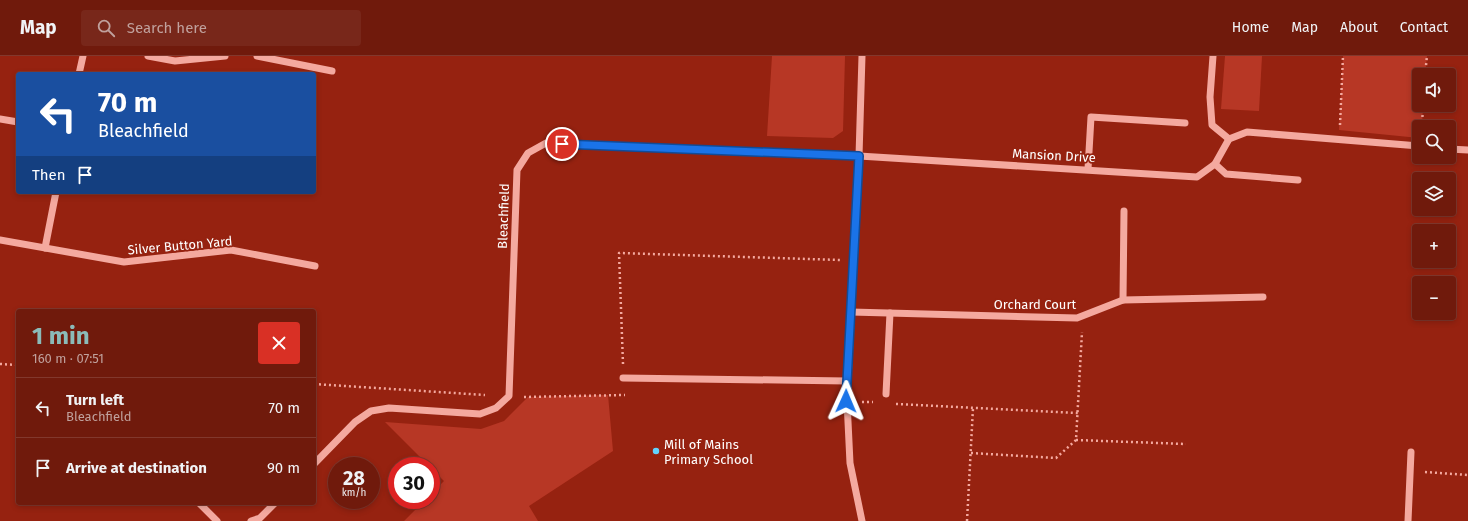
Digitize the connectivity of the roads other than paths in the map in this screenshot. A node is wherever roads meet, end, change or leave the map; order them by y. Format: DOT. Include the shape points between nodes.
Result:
graph roads {
  1 [pos="83,56"];
  2 [pos="148,56"];
  3 [pos="225,56"];
  4 [pos="257,56"];
  5 [pos="862,56"];
  6 [pos="1213,56"];
  7 [pos="332,71"];
  8 [pos="79,72"];
  9 [pos="0,119"];
  10 [pos="16,122"];
  11 [pos="1185,123"];
  12 [pos="1229,139"];
  13 [pos="1412,145"];
  14 [pos="1456,149"];
  15 [pos="1468,150"];
  16 [pos="859,156"];
  17 [pos="1215,164"];
  18 [pos="1088,169"];
  19 [pos="1298,180"];
  20 [pos="56,194"];
  21 [pos="1124,211"];
  22 [pos="0,240"];
  23 [pos="45,248"];
  24 [pos="316,266"];
  25 [pos="1263,297"];
  26 [pos="1123,300"];
  27 [pos="851,312"];
  28 [pos="890,313"];
  29 [pos="623,378"];
  30 [pos="847,381"];
  31 [pos="886,394"];
  32 [pos="1411,452"];
  33 [pos="316,462"];
  34 [pos="201,505"];
  35 [pos="272,505"];
  36 [pos="217,521"];
  37 [pos="251,521"];
  38 [pos="862,521"];
  39 [pos="1408,521"];
  1 -- 8 [label="street"];
  2 -- 3 [label="street" via="175,61"];
  4 -- 7 [label="street"];
  5 -- 16 [label="street"];
  6 -- 12 [label="street" via="1210,97 1212,125"];
  9 -- 10 [label="street"];
  11 -- 18 [label="street" via="1091,117"];
  12 -- 13 [label="street" via="1247,132"];
  12 -- 17 [label="street, Mansion Drive"];
  14 -- 15 [label="street"];
  16 -- 18 [label="street, Mansion Drive"];
  16 -- 27 [label="street"];
  16 -- 33 [label="street, Bleachfield" via="546,143 528,153 517,170 509,396 496,408 480,414 389,408 371,411 356,422"];
  17 -- 18 [label="street, Mansion Drive" via="1197,177"];
  17 -- 19 [label="street" via="1226,174"];
  20 -- 23 [label="street"];
  21 -- 26 [label="street"];
  22 -- 23 [label="street, Silver Button Yard"];
  23 -- 24 [label="street, Silver Button Yard" via="124,262 231,250"];
  25 -- 26 [label="street, Orchard Court"];
  26 -- 28 [label="street, Orchard Court" via="1077,318"];
  27 -- 28 [label="street, Orchard Court"];
  27 -- 30 [label="street"];
  28 -- 31 [label="street"];
  29 -- 30 [label="street"];
  30 -- 38 [label="street" via="850,463"];
  32 -- 39 [label="street"];
  34 -- 36 [label="street"];
  35 -- 37 [label="street" via="260,518"];
}
